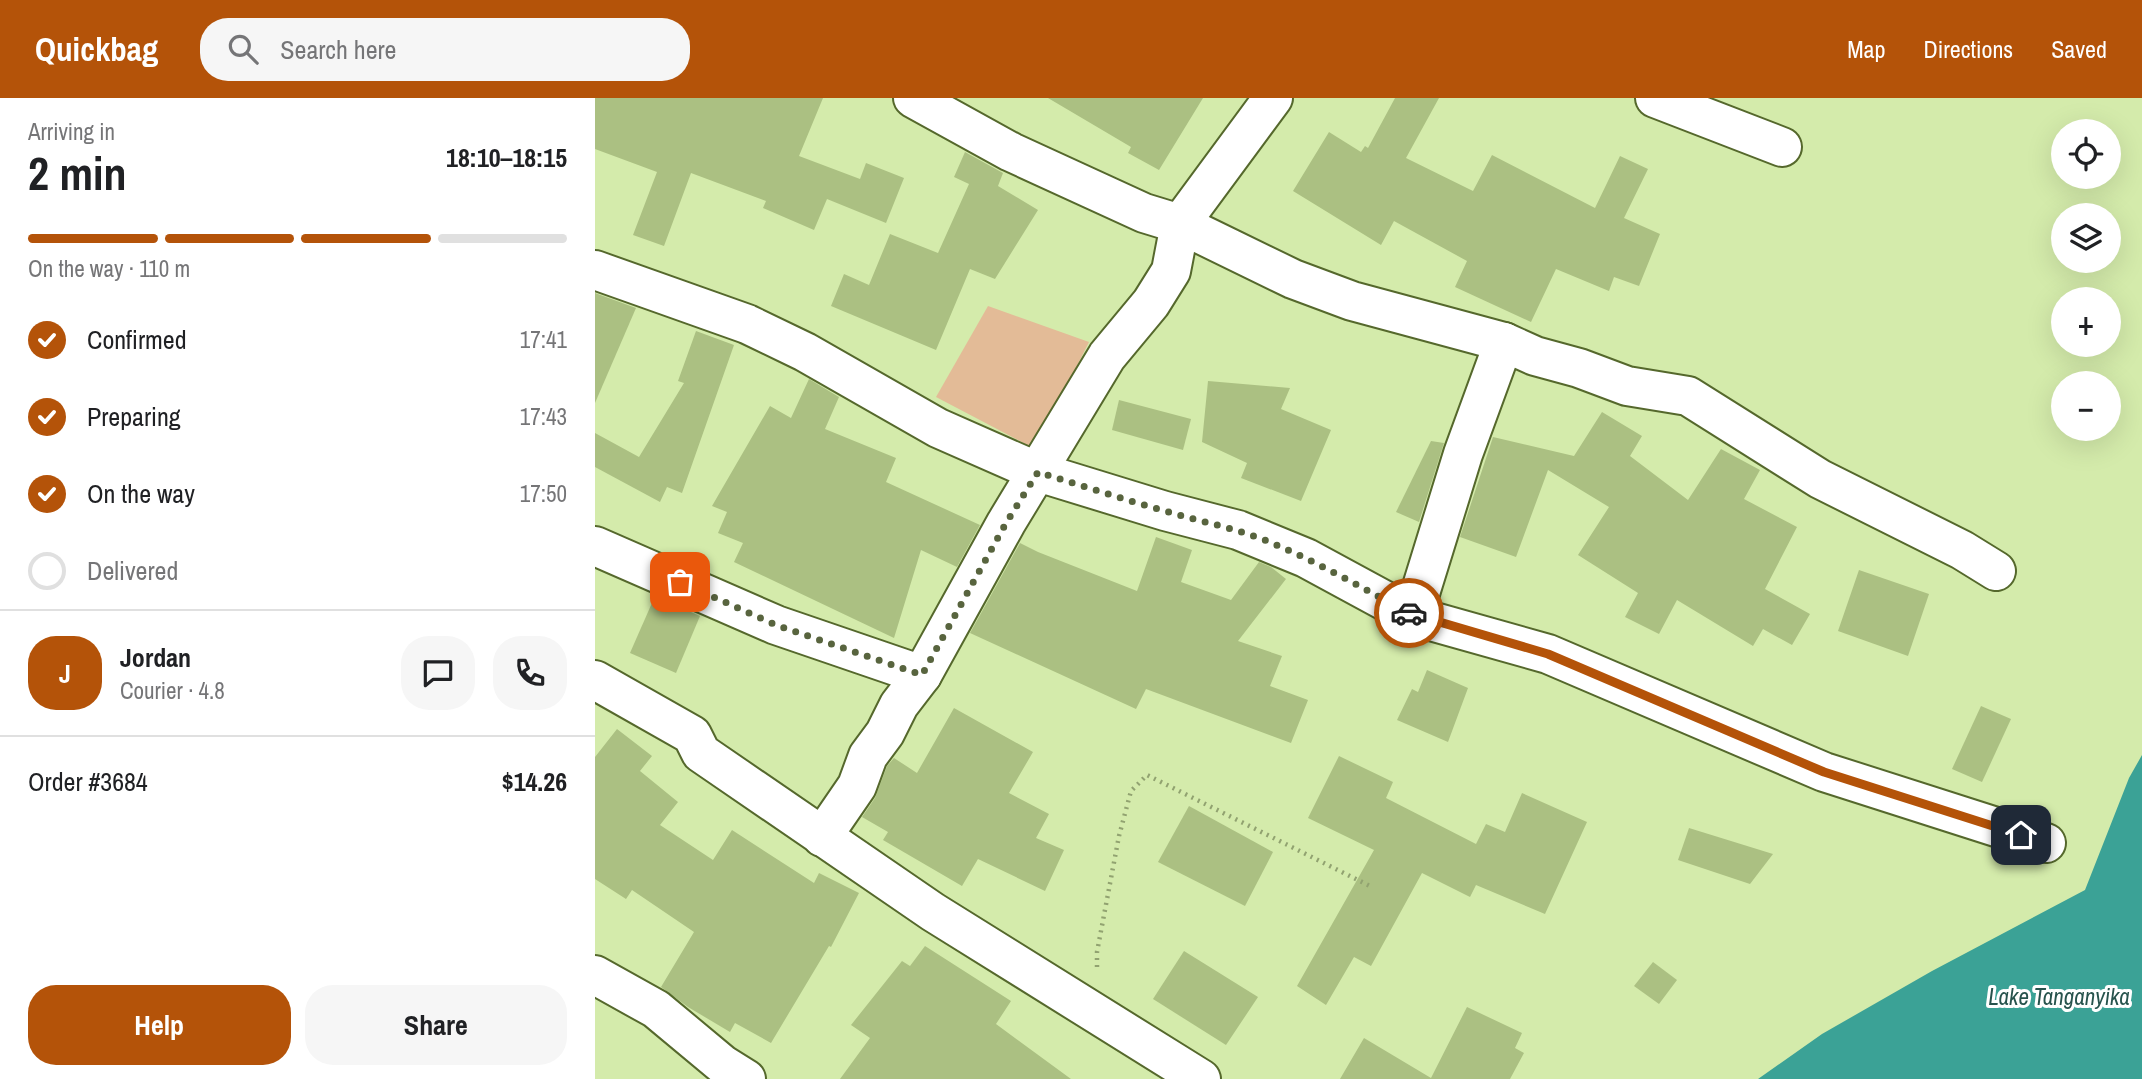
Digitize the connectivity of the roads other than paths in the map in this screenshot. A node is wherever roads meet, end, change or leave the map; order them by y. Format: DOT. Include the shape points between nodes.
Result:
graph roads {
  1 [pos="912,98"];
  2 [pos="1273,98"];
  3 [pos="1655,98"];
  4 [pos="1782,147"];
  5 [pos="1180,225"];
  6 [pos="595,270"];
  7 [pos="1504,342"];
  8 [pos="1038,472"];
  9 [pos="595,546"];
  10 [pos="1996,571"];
  11 [pos="1413,616"];
  12 [pos="922,675"];
  13 [pos="595,680"];
  14 [pos="822,837"];
  15 [pos="2046,843"];
  16 [pos="595,975"];
  17 [pos="746,1079"];
  18 [pos="1201,1079"];
  1 -- 5 [label="street" via="1011,152"];
  2 -- 5 [label="street"];
  3 -- 4 [label="street"];
  5 -- 7 [label="street" via="1293,279 1352,301"];
  5 -- 8 [label="street" via="1171,271 1107,356"];
  6 -- 8 [label="street" via="747,324 938,429"];
  7 -- 10 [label="street" via="1627,386 1688,396 1820,479"];
  7 -- 11 [label="street" via="1463,454"];
  8 -- 11 [label="street" via="1270,542"];
  8 -- 12 [label="street"];
  9 -- 12 [label="street" via="776,625"];
  11 -- 15 [label="street" via="1548,654 1824,772"];
  12 -- 14 [label="street" via="899,705 868,756 857,786"];
  13 -- 14 [label="street" via="692,734 701,753"];
  14 -- 18 [label="street"];
  16 -- 17 [label="street" via="656,1009"];
}
